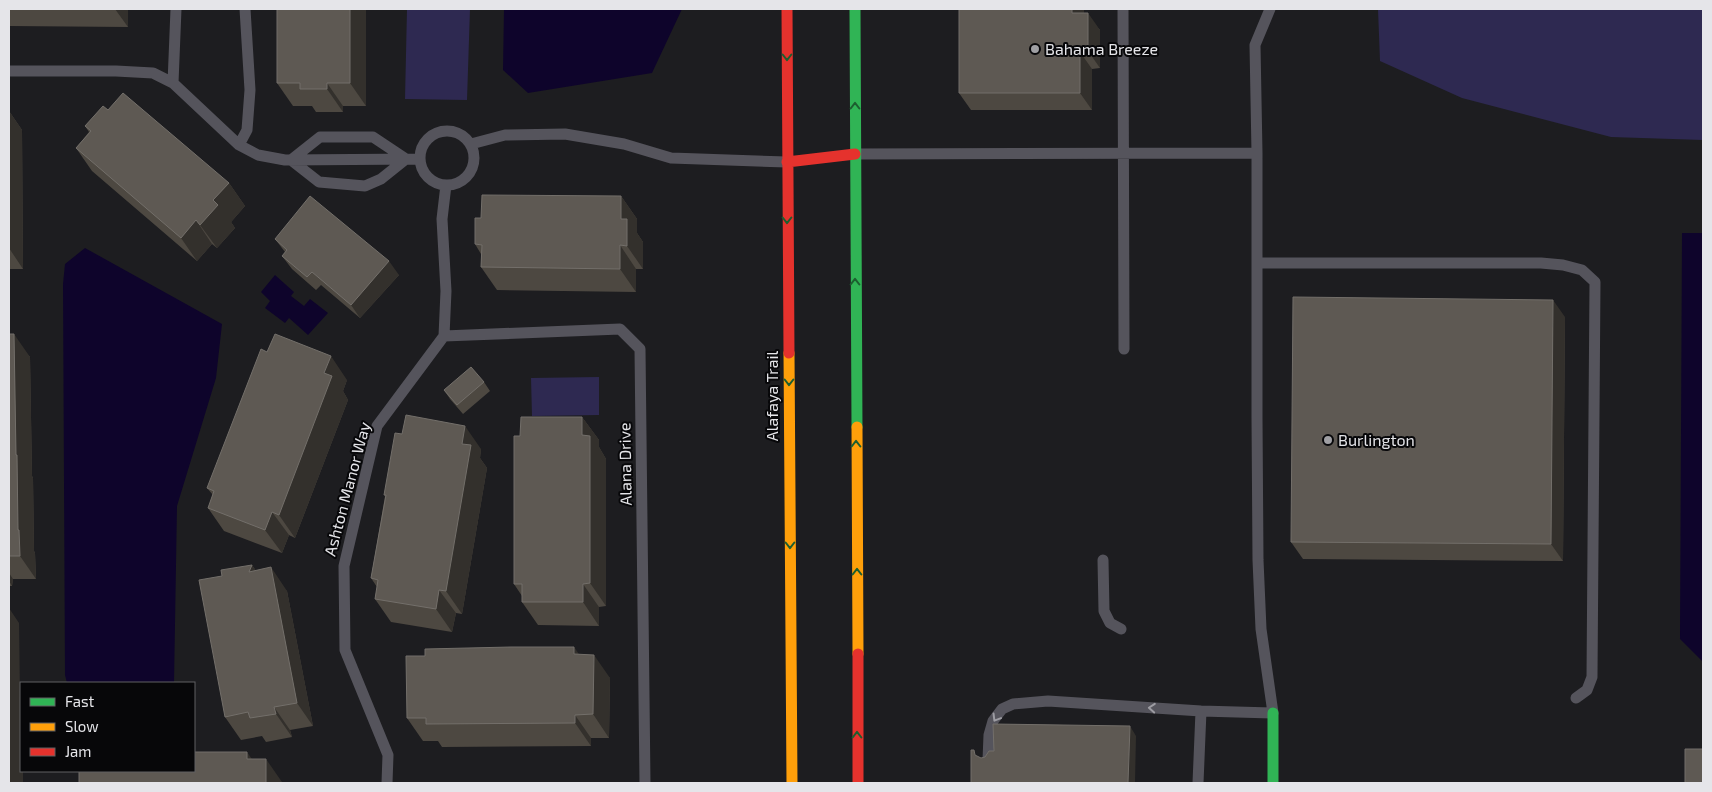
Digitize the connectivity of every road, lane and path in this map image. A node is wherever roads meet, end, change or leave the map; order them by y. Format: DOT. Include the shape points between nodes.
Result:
graph roads {
  1 [pos="176,9"];
  2 [pos="246,9"];
  3 [pos="787,9"];
  4 [pos="854,9"];
  5 [pos="1122,9"];
  6 [pos="1270,9"];
  7 [pos="9,70"];
  8 [pos="173,83"];
  9 [pos="471,144"];
  10 [pos="239,145"];
  11 [pos="1258,153"];
  12 [pos="855,154"];
  13 [pos="1122,154"];
  14 [pos="406,159"];
  15 [pos="420,159"];
  16 [pos="291,160"];
  17 [pos="787,162"];
  18 [pos="446,185"];
  19 [pos="1258,262"];
  20 [pos="444,336"];
  21 [pos="1124,348"];
  22 [pos="1103,560"];
  23 [pos="1121,628"];
  24 [pos="1576,698"];
  25 [pos="1201,711"];
  26 [pos="1274,713"];
  27 [pos="988,760"];
  28 [pos="387,783"];
  29 [pos="645,783"];
  30 [pos="792,783"];
  31 [pos="858,783"];
  32 [pos="1198,783"];
  33 [pos="1273,783"];
  1 -- 8 [label="lane"];
  2 -- 10 [label="lane" via="250,90 247,130"];
  3 -- 17 [label="main road, Alafaya Trail, one-way"];
  12 -- 4 [label="main road, one-way"];
  5 -- 13 [label="lane"];
  6 -- 11 [label="lane" via="1255,45"];
  7 -- 8 [label="lane" via="116,70 153,74"];
  8 -- 10 [label="lane"];
  9 -- 15 [label="lane" via="460,133 442,131 427,139"];
  9 -- 17 [label="lane" via="504,135 565,134 624,144 671,158"];
  9 -- 18 [label="lane" via="475,156 470,174 455,184"];
  10 -- 16 [label="lane" via="258,155"];
  11 -- 13 [label="lane"];
  11 -- 19 [label="lane"];
  12 -- 13 [label="lane"];
  12 -- 17 [label="main road"];
  31 -- 12 [label="main road, one-way"];
  13 -- 21 [label="lane"];
  14 -- 15 [label="lane"];
  14 -- 16 [label="lane"];
  14 -- 16 [label="lane" via="373,137 320,137"];
  14 -- 16 [label="lane" via="381,179 365,186 319,182"];
  15 -- 18 [label="lane" via="429,179"];
  17 -- 30 [label="main road, Alafaya Trail, one-way"];
  18 -- 20 [label="lane" via="442,219 446,291"];
  19 -- 24 [label="lane" via="1542,263 1582,270 1595,282 1592,677 1587,690"];
  19 -- 26 [label="lane" via="1258,560 1261,629"];
  20 -- 28 [label="lane, Ashton Manor Way" via="377,426 344,566 345,650 388,755"];
  20 -- 29 [label="lane, Alana Drive" via="620,329 640,349"];
  22 -- 23 [label="lane" via="1104,611 1110,623"];
  25 -- 26 [label="lane"];
  25 -- 27 [label="lane, one-way" via="1048,701 1013,704 1002,709 992,721"];
  25 -- 32 [label="lane"];
  26 -- 33 [label="main road"];
}
